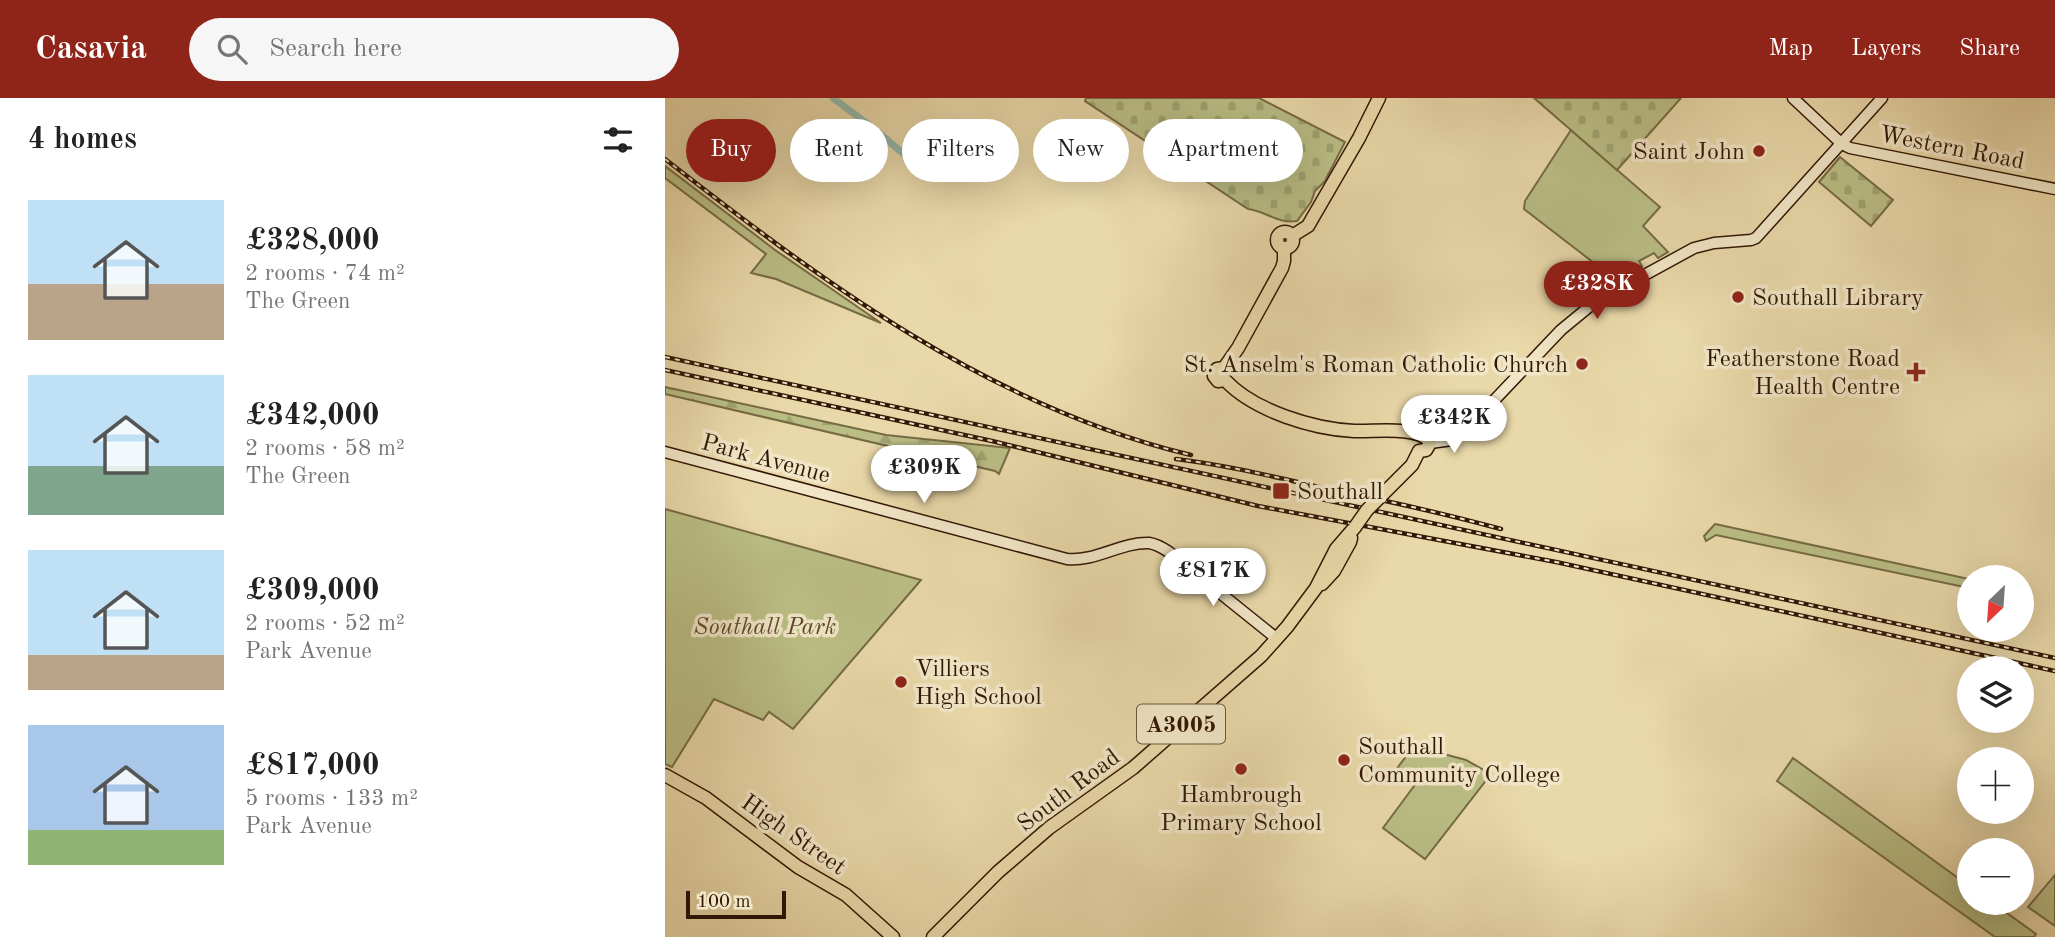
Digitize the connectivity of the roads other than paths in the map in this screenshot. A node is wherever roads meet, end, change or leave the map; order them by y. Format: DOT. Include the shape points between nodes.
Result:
graph roads {
  1 [pos="1379,98"];
  2 [pos="1793,98"];
  3 [pos="1882,98"];
  4 [pos="1842,144"];
  5 [pos="2055,189"];
  6 [pos="1420,444"];
  7 [pos="665,452"];
  8 [pos="1276,638"];
  9 [pos="665,775"];
  10 [pos="893,937"];
  11 [pos="933,937"];
  1 -- 6 [label="main road" via="1310,224 1292,236 1279,234 1278,244 1284,248 1282,268 1224,374 1248,400 1300,421 1377,432"];
  2 -- 4 [label="street"];
  3 -- 4 [label="street"];
  4 -- 5 [label="street, Western Road"];
  4 -- 6 [label="street" via="1751,240 1694,248 1595,302 1561,330 1465,431 1452,440"];
  6 -- 8 [label="main road, South Road / A3005, bridge" via="1412,465 1336,549 1316,588"];
  7 -- 8 [label="street, Park Avenue" via="1067,559 1153,544"];
  8 -- 11 [label="main road, South Road / A3005" via="1133,768 1002,868"];
  9 -- 10 [label="main road, High Street" via="846,895"];
}
